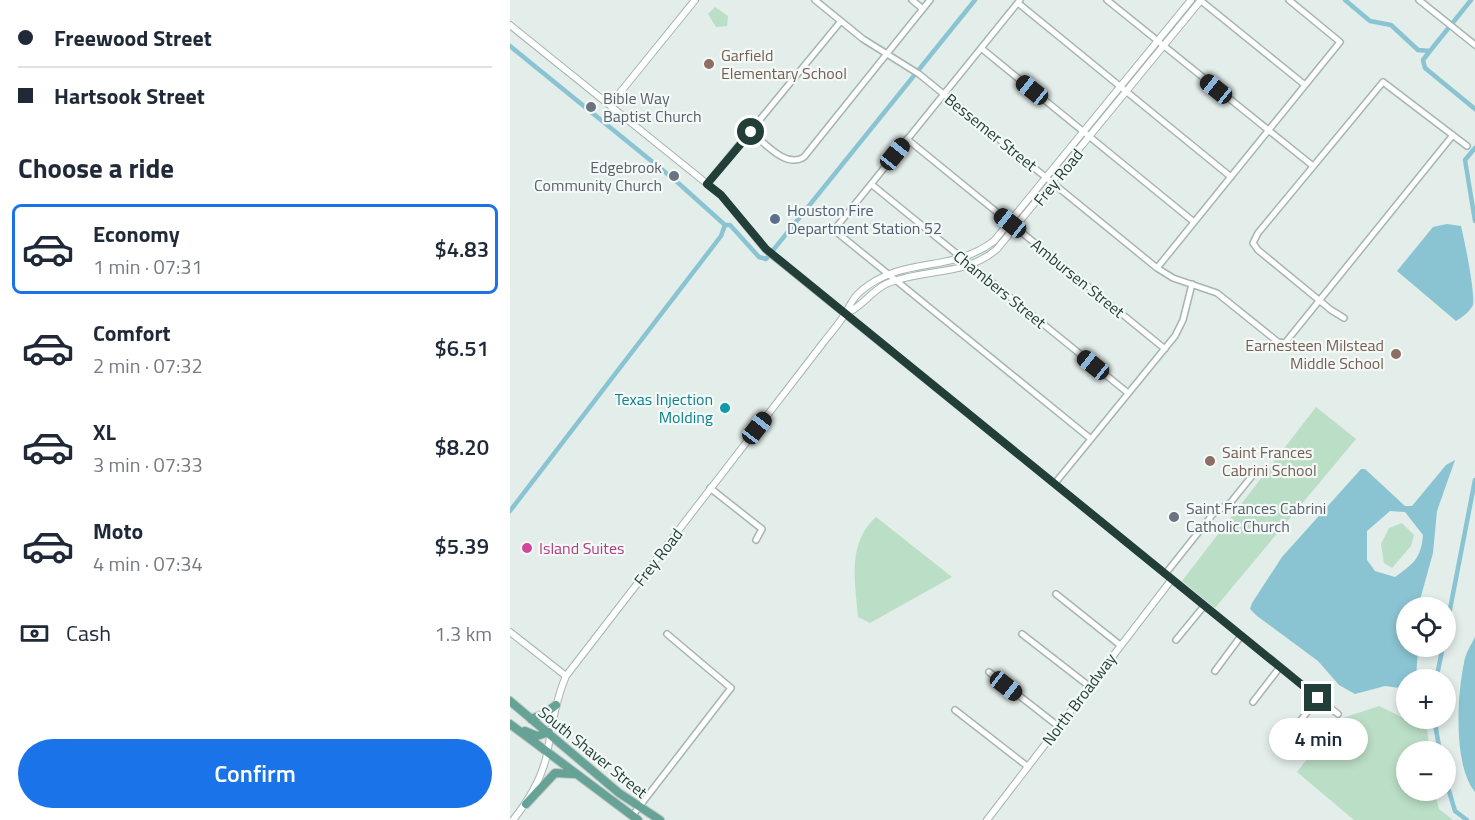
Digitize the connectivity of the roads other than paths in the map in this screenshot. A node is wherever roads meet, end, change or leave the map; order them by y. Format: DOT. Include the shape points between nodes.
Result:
graph roads {
  1 [pos="695,0"];
  2 [pos="815,0"];
  3 [pos="912,0"];
  4 [pos="930,0"];
  5 [pos="1107,0"];
  6 [pos="1191,0"];
  7 [pos="1201,0"];
  8 [pos="1289,0"];
  9 [pos="1019,1"];
  10 [pos="1422,1"];
  11 [pos="923,9"];
  12 [pos="840,21"];
  13 [pos="510,25"];
  14 [pos="1158,41"];
  15 [pos="1475,45"];
  16 [pos="1164,46"];
  17 [pos="981,48"];
  18 [pos="887,54"];
  19 [pos="1305,85"];
  20 [pos="1121,87"];
  21 [pos="1127,92"];
  22 [pos="944,94"];
  23 [pos="610,105"];
  24 [pos="1268,131"];
  25 [pos="751,132"];
  26 [pos="1084,132"];
  27 [pos="1453,135"];
  28 [pos="1090,137"];
  29 [pos="907,139"];
  30 [pos="1467,146"];
  31 [pos="1313,166"];
  32 [pos="1231,177"];
  33 [pos="1047,178"];
  34 [pos="1053,183"];
  35 [pos="707,184"];
  36 [pos="871,184"];
  37 [pos="1194,222"];
  38 [pos="1010,223"];
  39 [pos="1017,228"];
  40 [pos="962,258"];
  41 [pos="970,265"];
  42 [pos="1157,268"];
  43 [pos="888,273"];
  44 [pos="896,280"];
  45 [pos="1192,284"];
  46 [pos="1319,300"];
  47 [pos="845,315"];
  48 [pos="1344,318"];
  49 [pos="1165,349"];
  50 [pos="1128,393"];
  51 [pos="1091,439"];
  52 [pos="1256,471"];
  53 [pos="1056,482"];
  54 [pos="710,488"];
  55 [pos="756,540"];
  56 [pos="1166,573"];
  57 [pos="1172,579"];
  58 [pos="1056,594"];
  59 [pos="1204,606"];
  60 [pos="512,634"];
  61 [pos="667,634"];
  62 [pos="1023,634"];
  63 [pos="1241,636"];
  64 [pos="1176,640"];
  65 [pos="1120,645"];
  66 [pos="1280,667"];
  67 [pos="1215,671"];
  68 [pos="989,672"];
  69 [pos="566,676"];
  70 [pos="1089,686"];
  71 [pos="510,696"];
  72 [pos="1318,698"];
  73 [pos="1252,702"];
  74 [pos="513,704"];
  75 [pos="556,705"];
  76 [pos="955,710"];
  77 [pos="1338,714"];
  78 [pos="531,718"];
  79 [pos="510,724"];
  80 [pos="1058,726"];
  81 [pos="549,732"];
  82 [pos="1291,733"];
  83 [pos="547,753"];
  84 [pos="1028,766"];
  85 [pos="578,775"];
  86 [pos="526,804"];
  87 [pos="639,807"];
  88 [pos="635,818"];
  89 [pos="513,820"];
  90 [pos="660,820"];
  91 [pos="987,820"];
  1 -- 23 [label="street"];
  2 -- 12 [label="street, Bessemer Street"];
  3 -- 11 [label="street"];
  4 -- 11 [label="street"];
  5 -- 14 [label="street"];
  6 -- 14 [label="street, Frey Road"];
  7 -- 16 [label="street, Frey Road"];
  7 -- 19 [label="street"];
  8 -- 19 [label="street" via="1340,42"];
  9 -- 17 [label="street"];
  9 -- 20 [label="street"];
  10 -- 15 [label="street"];
  11 -- 18 [label="street"];
  12 -- 18 [label="street, Bessemer Street"];
  12 -- 25 [label="street"];
  13 -- 23 [label="street"];
  14 -- 16 [label="street"];
  14 -- 20 [label="street, Frey Road"];
  16 -- 21 [label="street, Frey Road"];
  16 -- 24 [label="street"];
  17 -- 22 [label="street"];
  17 -- 26 [label="street"];
  18 -- 22 [label="street, Bessemer Street"];
  18 -- 25 [label="street" via="804,157 786,160"];
  19 -- 24 [label="street"];
  20 -- 21 [label="street"];
  20 -- 26 [label="street, Frey Road"];
  21 -- 28 [label="street, Frey Road"];
  21 -- 32 [label="street"];
  22 -- 29 [label="street"];
  22 -- 33 [label="street, Bessemer Street"];
  23 -- 35 [label="street"];
  24 -- 31 [label="street"];
  24 -- 32 [label="street"];
  25 -- 35 [label="street"];
  26 -- 28 [label="street"];
  26 -- 33 [label="street, Frey Road"];
  27 -- 30 [label="street"];
  27 -- 31 [label="street" via="1383,82"];
  27 -- 46 [label="street"];
  28 -- 34 [label="street, Frey Road"];
  28 -- 37 [label="street"];
  29 -- 36 [label="street"];
  29 -- 38 [label="street, Ambursen Street"];
  31 -- 46 [label="street" via="1253,243"];
  32 -- 37 [label="street"];
  33 -- 34 [label="street, Bessemer Street"];
  33 -- 38 [label="street, Frey Road"];
  34 -- 39 [label="street, Frey Road"];
  34 -- 42 [label="street, Bessemer Street"];
  35 -- 47 [label="street" via="766,249"];
  36 -- 40 [label="street, Chambers Street"];
  36 -- 43 [label="street" via="834,230"];
  37 -- 42 [label="street"];
  38 -- 39 [label="street, Ambursen Street"];
  38 -- 40 [label="street, Frey Road" via="986,247"];
  39 -- 41 [label="street, Frey Road" via="990,255"];
  39 -- 49 [label="street, Ambursen Street"];
  40 -- 41 [label="street, Chambers Street"];
  40 -- 43 [label="street, Frey Road"];
  41 -- 44 [label="street, Frey Road"];
  41 -- 50 [label="street, Chambers Street"];
  42 -- 45 [label="street, Bessemer Street"];
  43 -- 44 [label="street"];
  43 -- 47 [label="street, Frey Road" via="859,292 847,305"];
  44 -- 47 [label="street, Frey Road" via="876,290"];
  44 -- 51 [label="street"];
  45 -- 46 [label="street, Bessemer Street" via="1217,294 1278,342 1285,343"];
  45 -- 49 [label="street" via="1184,320"];
  46 -- 48 [label="street"];
  47 -- 53 [label="street"];
  47 -- 54 [label="street, Frey Road"];
  49 -- 50 [label="street"];
  50 -- 51 [label="street"];
  51 -- 53 [label="street"];
  52 -- 56 [label="street" via="1231,501 1213,514"];
  53 -- 56 [label="street"];
  54 -- 55 [label="street" via="762,529"];
  54 -- 69 [label="street, Frey Road"];
  56 -- 57 [label="street"];
  57 -- 59 [label="street"];
  57 -- 65 [label="street, North Broadway"];
  58 -- 65 [label="street"];
  59 -- 63 [label="street"];
  59 -- 64 [label="street"];
  60 -- 69 [label="street"];
  61 -- 87 [label="street" via="731,688"];
  62 -- 70 [label="street"];
  63 -- 66 [label="street"];
  63 -- 67 [label="street"];
  65 -- 70 [label="street, North Broadway"];
  66 -- 72 [label="street"];
  66 -- 73 [label="street"];
  68 -- 80 [label="street"];
  69 -- 75 [label="street, Frey Road"];
  70 -- 80 [label="street, North Broadway"];
  71 -- 74 [label="main road"];
  72 -- 77 [label="street"];
  72 -- 82 [label="street"];
  74 -- 78 [label="main road, South Shaver Street"];
  75 -- 78 [label="main road"];
  75 -- 81 [label="street, Frey Road"];
  76 -- 84 [label="street"];
  78 -- 81 [label="main road, South Shaver Street"];
  79 -- 81 [label="main road" via="537,736"];
  79 -- 83 [label="main road, South Shaver Street"];
  80 -- 84 [label="street, North Broadway"];
  81 -- 83 [label="street, Frey Road"];
  81 -- 87 [label="main road, South Shaver Street"];
  83 -- 85 [label="main road, South Shaver Street"];
  83 -- 86 [label="street, Frey Road"];
  84 -- 91 [label="street, North Broadway"];
  85 -- 86 [label="main road" via="555,773"];
  85 -- 88 [label="main road, South Shaver Street"];
  86 -- 89 [label="street, Frey Road"];
  87 -- 88 [label="street"];
  87 -- 90 [label="main road, South Shaver Street"];
}
